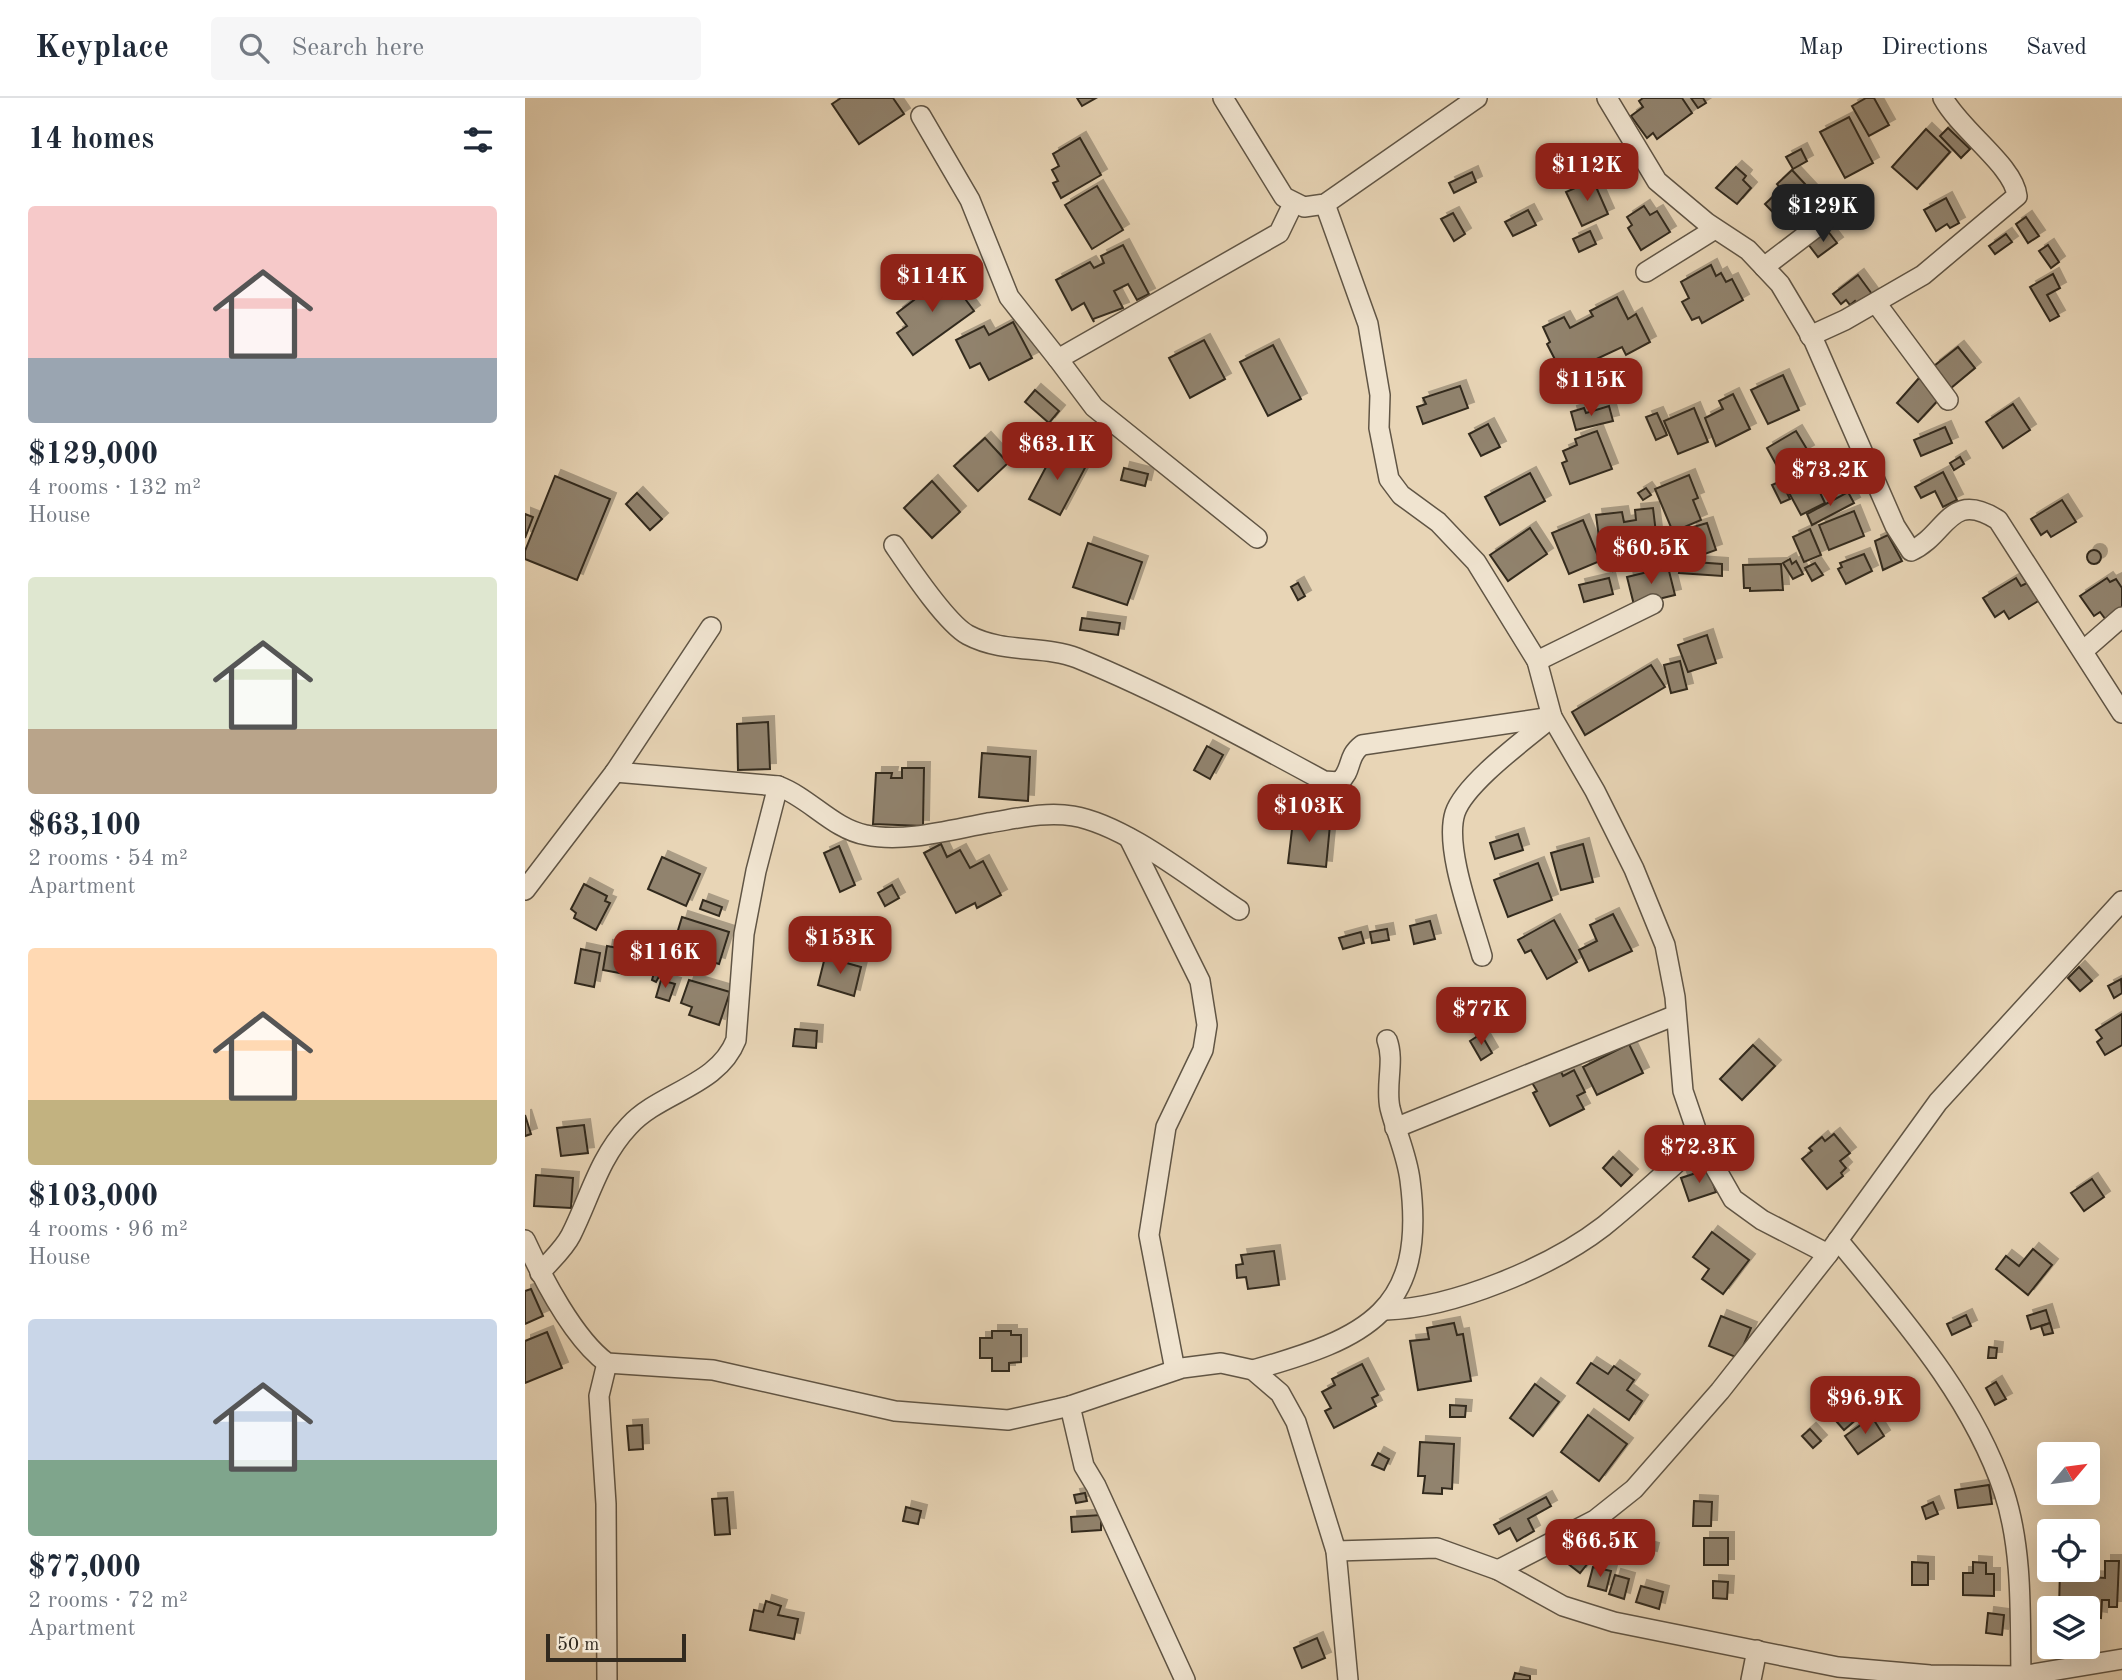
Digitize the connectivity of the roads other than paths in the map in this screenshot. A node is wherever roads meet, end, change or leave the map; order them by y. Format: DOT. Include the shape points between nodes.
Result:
graph roads {
  1 [pos="1223,98"];
  2 [pos="1477,98"];
  3 [pos="1607,98"];
  4 [pos="1943,98"];
  5 [pos="921,116"];
  6 [pos="1293,204"];
  7 [pos="1325,204"];
  8 [pos="1844,206"];
  9 [pos="1715,229"];
  10 [pos="1764,267"];
  11 [pos="1646,272"];
  12 [pos="1876,303"];
  13 [pos="1810,336"];
  14 [pos="1058,359"];
  15 [pos="1948,400"];
  16 [pos="1257,538"];
  17 [pos="894,545"];
  18 [pos="1653,604"];
  19 [pos="2122,617"];
  20 [pos="711,627"];
  21 [pos="2083,651"];
  22 [pos="1538,661"];
  23 [pos="2122,713"];
  24 [pos="1552,717"];
  25 [pos="615,772"];
  26 [pos="778,786"];
  27 [pos="1128,838"];
  28 [pos="525,890"];
  29 [pos="2122,901"];
  30 [pos="1239,910"];
  31 [pos="1482,956"];
  32 [pos="1676,1015"];
  33 [pos="1387,1040"];
  34 [pos="1395,1128"];
  35 [pos="1700,1141"];
  36 [pos="525,1240"];
  37 [pos="1833,1247"];
  38 [pos="540,1273"];
  39 [pos="1386,1310"];
  40 [pos="607,1363"];
  41 [pos="1175,1370"];
  42 [pos="1254,1370"];
  43 [pos="1070,1406"];
  44 [pos="1336,1551"];
  45 [pos="1498,1570"];
  46 [pos="1757,1650"];
  47 [pos="2122,1659"];
  48 [pos="1838,1673"];
  49 [pos="2021,1676"];
  50 [pos="607,1680"];
  51 [pos="1185,1680"];
  52 [pos="1348,1680"];
  53 [pos="1751,1680"];
  1 -- 6 [label="street"];
  2 -- 7 [label="street"];
  3 -- 9 [label="street" via="1657,181"];
  4 -- 12 [label="street" via="1954,117 2013,177 2017,196 1923,275"];
  5 -- 14 [label="street" via="970,200 1009,297"];
  6 -- 7 [label="street"];
  6 -- 14 [label="street" via="1279,233"];
  7 -- 22 [label="street" via="1368,324 1389,479 1476,562"];
  8 -- 10 [label="street"];
  9 -- 10 [label="street" via="1748,250"];
  9 -- 11 [label="street"];
  10 -- 13 [label="street" via="1780,284"];
  12 -- 13 [label="street"];
  12 -- 15 [label="street"];
  13 -- 21 [label="street" via="1910,551 1923,546 1957,512 1969,508 1988,513 2005,527"];
  14 -- 16 [label="street" via="1094,407"];
  17 -- 24 [label="street" via="918,580 967,634 999,646 1074,657 1231,729 1324,781 1344,778 1352,753 1362,745"];
  18 -- 22 [label="street"];
  19 -- 21 [label="street"];
  20 -- 25 [label="street"];
  21 -- 23 [label="street"];
  22 -- 24 [label="street"];
  24 -- 31 [label="street" via="1480,780 1454,816 1455,849"];
  24 -- 32 [label="street" via="1634,869 1665,945"];
  25 -- 26 [label="street"];
  25 -- 28 [label="street"];
  26 -- 27 [label="street" via="800,794 846,829 867,836 908,835 1043,814 1072,816 1113,828"];
  26 -- 38 [label="street" via="744,934 731,1054 713,1072 631,1123 608,1149 570,1237"];
  27 -- 30 [label="street"];
  27 -- 41 [label="street" via="1200,981 1205,1001 1203,1050 1166,1127 1149,1235"];
  29 -- 37 [label="street" via="1938,1102"];
  32 -- 34 [label="street"];
  32 -- 35 [label="street" via="1683,1091"];
  33 -- 34 [label="street" via="1391,1049 1388,1100"];
  34 -- 39 [label="street" via="1410,1179 1412,1212 1406,1276"];
  35 -- 37 [label="street" via="1733,1199 1762,1220"];
  35 -- 39 [label="street" via="1602,1227 1558,1253 1457,1297"];
  36 -- 38 [label="street"];
  37 -- 45 [label="street" via="1720,1391 1634,1489 1595,1520"];
  37 -- 49 [label="street" via="1906,1324 1970,1414 2004,1492 2020,1588"];
  38 -- 40 [label="street"];
  39 -- 42 [label="street" via="1333,1343"];
  40 -- 43 [label="street" via="713,1370 895,1411 972,1419 1008,1420"];
  40 -- 50 [label="street" via="599,1396 606,1503"];
  41 -- 42 [label="street" via="1221,1363"];
  41 -- 43 [label="street"];
  42 -- 44 [label="street" via="1280,1392 1296,1422"];
  43 -- 51 [label="street" via="1084,1466"];
  44 -- 45 [label="street" via="1437,1548"];
  44 -- 52 [label="street"];
  45 -- 46 [label="street" via="1563,1606 1614,1622"];
  46 -- 48 [label="street"];
  46 -- 53 [label="street"];
  47 -- 49 [label="street"];
  48 -- 49 [label="street"];
}
